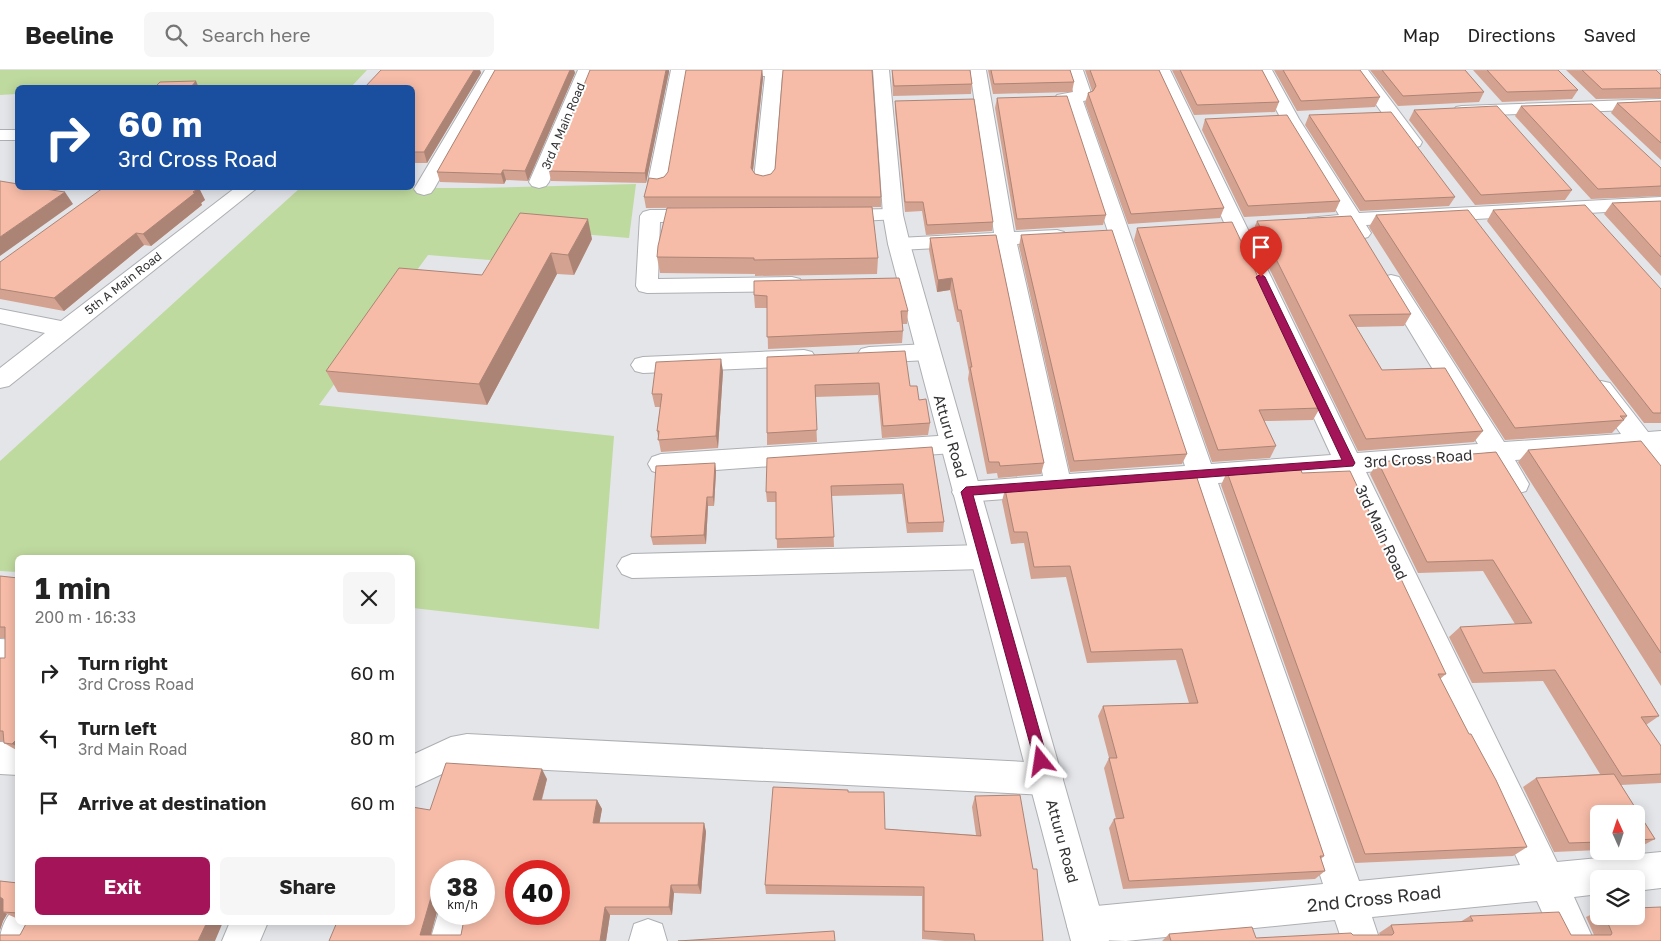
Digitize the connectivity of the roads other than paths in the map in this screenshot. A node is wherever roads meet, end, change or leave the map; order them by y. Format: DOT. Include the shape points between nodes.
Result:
graph roads {
  1 [pos="493,70"];
  2 [pos="586,70"];
  3 [pos="679,70"];
  4 [pos="702,70"];
  5 [pos="978,70"];
  6 [pos="1075,70"];
  7 [pos="1162,70"];
  8 [pos="1264,70"];
  9 [pos="1359,70"];
  10 [pos="774,71"];
  11 [pos="875,71"];
  12 [pos="832,72"];
  13 [pos="1572,88"];
  14 [pos="1073,99"];
  15 [pos="1046,100"];
  16 [pos="963,101"];
  17 [pos="992,101"];
  18 [pos="1489,102"];
  19 [pos="1661,104"];
  20 [pos="1592,106"];
  21 [pos="1448,111"];
  22 [pos="1606,120"];
  23 [pos="1514,130"];
  24 [pos="15,134"];
  25 [pos="0,135"];
  26 [pos="1426,160"];
  27 [pos="764,179"];
  28 [pos="539,182"];
  29 [pos="658,182"];
  30 [pos="424,189"];
  31 [pos="244,190"];
  32 [pos="1450,190"];
  33 [pos="1576,200"];
  34 [pos="1661,203"];
  35 [pos="1467,213"];
  36 [pos="718,216"];
  37 [pos="815,216"];
  38 [pos="893,216"];
  39 [pos="1352,220"];
  40 [pos="1294,223"];
  41 [pos="1602,228"];
  42 [pos="1109,233"];
  43 [pos="1485,237"];
  44 [pos="1005,238"];
  45 [pos="899,244"];
  46 [pos="812,283"];
  47 [pos="0,316"];
  48 [pos="63,329"];
  49 [pos="928,352"];
  50 [pos="643,365"];
  51 [pos="1587,370"];
  52 [pos="0,380"];
  53 [pos="1651,440"];
  54 [pos="953,444"];
  55 [pos="1496,452"];
  56 [pos="1349,463"];
  57 [pos="661,464"];
  58 [pos="1661,467"];
  59 [pos="1201,474"];
  60 [pos="1058,485"];
  61 [pos="966,492"];
  62 [pos="1527,502"];
  63 [pos="984,557"];
  64 [pos="632,566"];
  65 [pos="0,653"];
  66 [pos="15,654"];
  67 [pos="0,758"];
  68 [pos="15,759"];
  69 [pos="415,771"];
  70 [pos="1046,780"];
  71 [pos="1661,870"];
  72 [pos="1547,881"];
  73 [pos="1347,900"];
  74 [pos="25,925"];
  75 [pos="249,925"];
  76 [pos="1088,933"];
  77 [pos="16,941"];
  78 [pos="241,941"];
  79 [pos="1361,941"];
  80 [pos="1575,941"];
  1 -- 30 [label="street"];
  2 -- 28 [label="street, 3rd A Main Road"];
  3 -- 29 [label="street"];
  4 -- 10 [label="street"];
  5 -- 17 [label="street"];
  6 -- 14 [label="street" via="1084,96"];
  7 -- 56 [label="street, 3rd Main Road" via="1197,123 1236,226"];
  8 -- 39 [label="street"];
  9 -- 26 [label="street"];
  10 -- 12 [label="street"];
  10 -- 27 [label="street"];
  11 -- 38 [label="street, Atturu Road" via="894,102"];
  13 -- 20 [label="street"];
  14 -- 15 [label="street"];
  14 -- 42 [label="street"];
  16 -- 17 [label="street"];
  17 -- 44 [label="street"];
  18 -- 20 [label="street"];
  18 -- 21 [label="street"];
  18 -- 23 [label="street"];
  19 -- 20 [label="street"];
  20 -- 22 [label="street"];
  24 -- 25 [label="street"];
  31 -- 48 [label="street, 5th A Main Road"];
  32 -- 35 [label="street"];
  33 -- 34 [label="street"];
  33 -- 35 [label="street"];
  33 -- 41 [label="street"];
  35 -- 39 [label="street"];
  35 -- 43 [label="street"];
  36 -- 46 [label="street" via="650,216 647,286"];
  37 -- 38 [label="street"];
  38 -- 45 [label="street, Atturu Road"];
  39 -- 40 [label="street"];
  39 -- 55 [label="street"];
  42 -- 44 [label="street"];
  42 -- 59 [label="street"];
  44 -- 45 [label="street"];
  44 -- 60 [label="street"];
  45 -- 49 [label="street, Atturu Road" via="898,282"];
  47 -- 48 [label="street"];
  48 -- 52 [label="street, 5th A Main Road"];
  49 -- 50 [label="street"];
  49 -- 54 [label="street, Atturu Road"];
  51 -- 53 [label="street"];
  53 -- 55 [label="street, 3rd Cross Road"];
  53 -- 58 [label="street"];
  54 -- 57 [label="street"];
  54 -- 61 [label="street, Atturu Road"];
  55 -- 56 [label="street, 3rd Cross Road"];
  55 -- 62 [label="street"];
  56 -- 59 [label="street, 3rd Cross Road"];
  56 -- 72 [label="street, 3rd Main Road"];
  59 -- 60 [label="street, 3rd Cross Road"];
  59 -- 73 [label="street"];
  60 -- 61 [label="street, 3rd Cross Road"];
  61 -- 63 [label="street, Atturu Road"];
  63 -- 64 [label="street"];
  63 -- 70 [label="street, Atturu Road"];
  65 -- 66 [label="street"];
  67 -- 68 [label="street"];
  69 -- 70 [label="street" via="451,753 467,750"];
  70 -- 76 [label="street, Atturu Road"];
  71 -- 72 [label="street, 2nd Cross Road"];
  72 -- 73 [label="street, 2nd Cross Road"];
  72 -- 80 [label="street, 3rd Main Road"];
  73 -- 76 [label="street, 2nd Cross Road"];
  73 -- 79 [label="street"];
  74 -- 77 [label="street"];
  75 -- 78 [label="street"];
}
